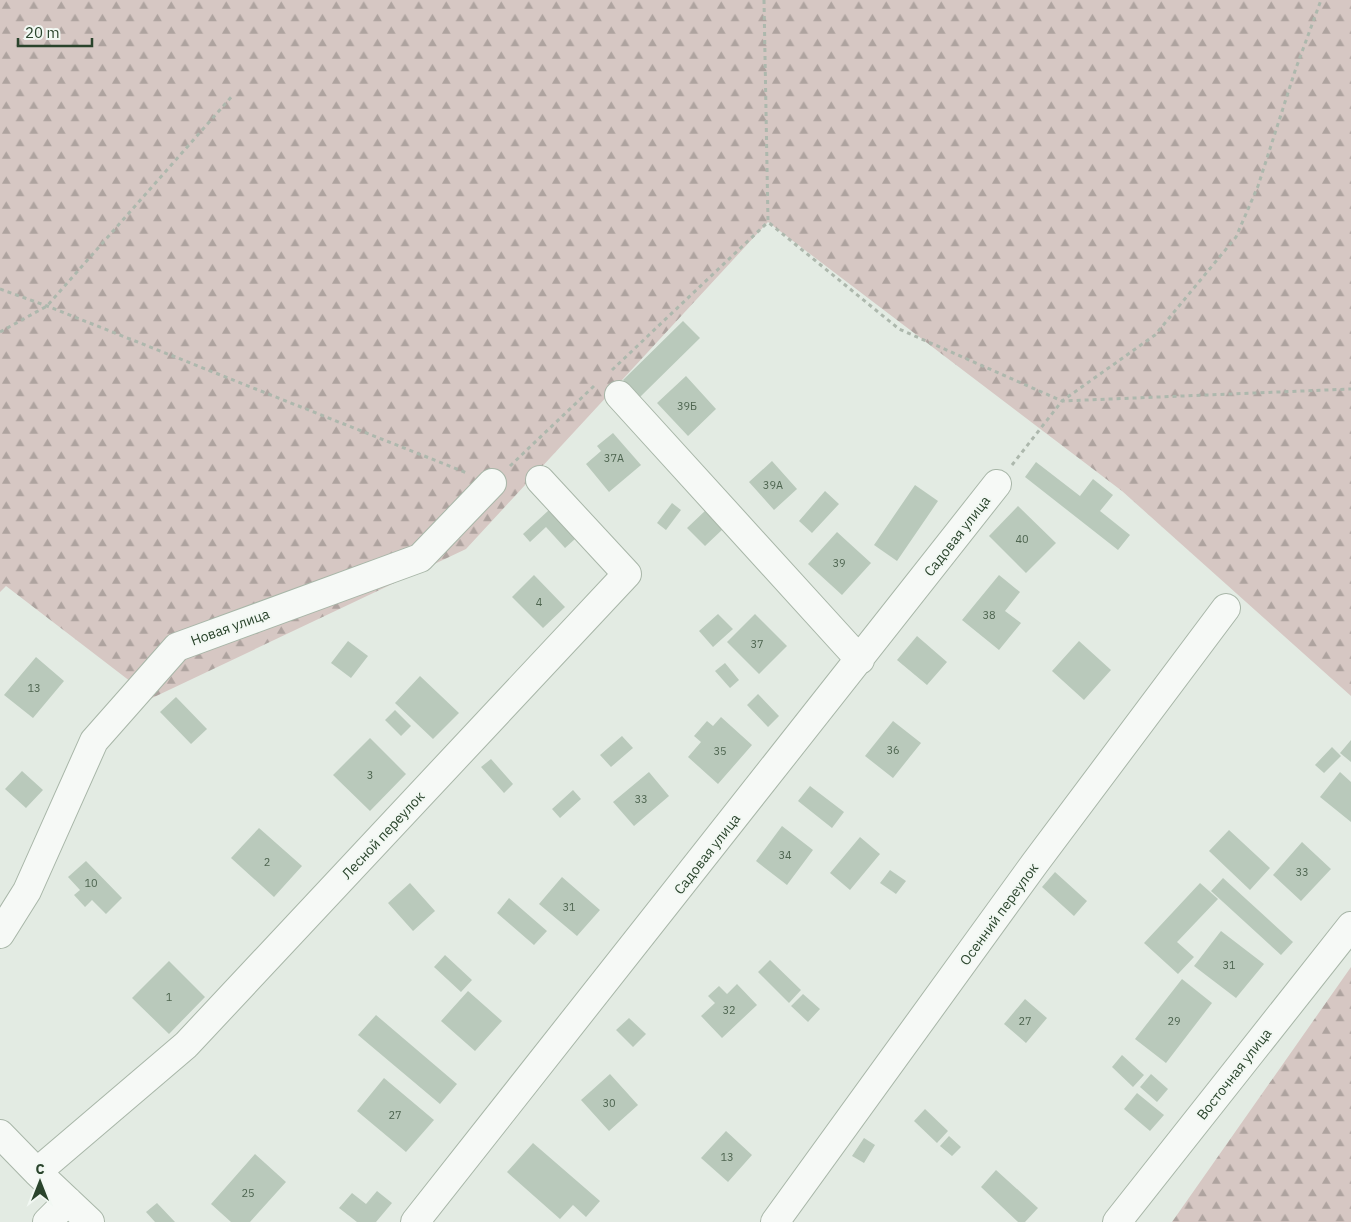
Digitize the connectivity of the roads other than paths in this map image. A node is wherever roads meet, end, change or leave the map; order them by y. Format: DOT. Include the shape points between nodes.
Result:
graph roads {
  1 [pos="607,385"];
  2 [pos="540,480"];
  3 [pos="492,483"];
  4 [pos="997,484"];
  5 [pos="1226,608"];
  6 [pos="860,660"];
  7 [pos="1351,926"];
  8 [pos="0,934"];
  9 [pos="0,1134"];
  10 [pos="37,1172"];
  11 [pos="68,1201"];
  12 [pos="47,1222"];
  13 [pos="90,1222"];
  14 [pos="415,1222"];
  15 [pos="775,1222"];
  16 [pos="1117,1222"];
  1 -- 6 [label="street"];
  2 -- 10 [label="street, Лесной переулок" via="626,574 186,1045"];
  3 -- 8 [label="street, Новая улица" via="420,558 177,647 94,741 27,891"];
  4 -- 6 [label="street, Садовая улица"];
  5 -- 15 [label="street, Осенний переулок" via="1035,863"];
  6 -- 14 [label="street, Садовая улица"];
  7 -- 16 [label="street, Восточная улица"];
  9 -- 10 [label="street"];
  10 -- 11 [label="street"];
  11 -- 12 [label="street"];
  11 -- 13 [label="street"];
}
